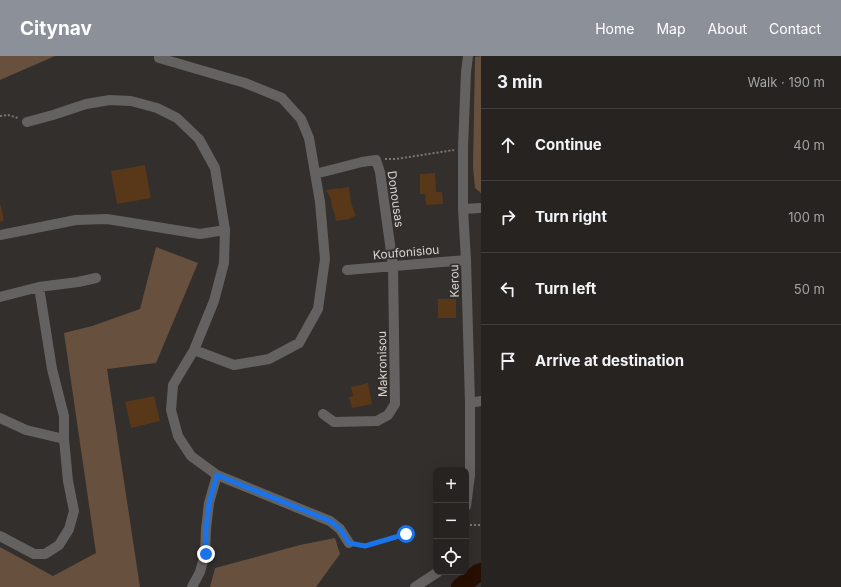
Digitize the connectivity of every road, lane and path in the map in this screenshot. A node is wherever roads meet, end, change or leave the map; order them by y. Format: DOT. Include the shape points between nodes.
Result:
graph roads {
  1 [pos="468,56"];
  2 [pos="159,58"];
  3 [pos="0,116"];
  4 [pos="27,122"];
  5 [pos="463,148"];
  6 [pos="376,160"];
  7 [pos="316,174"];
  8 [pos="481,208"];
  9 [pos="463,209"];
  10 [pos="225,230"];
  11 [pos="0,235"];
  12 [pos="466,260"];
  13 [pos="393,266"];
  14 [pos="347,270"];
  15 [pos="96,278"];
  16 [pos="39,287"];
  17 [pos="0,297"];
  18 [pos="194,350"];
  19 [pos="481,401"];
  20 [pos="470,403"];
  21 [pos="323,414"];
  22 [pos="0,418"];
  23 [pos="64,438"];
  24 [pos="217,475"];
  25 [pos="466,503"];
  26 [pos="469,525"];
  27 [pos="481,525"];
  28 [pos="406,534"];
  29 [pos="0,536"];
  30 [pos="349,543"];
  31 [pos="433,575"];
  32 [pos="192,587"];
  33 [pos="415,587"];
  1 -- 5 [label="street, Kerou"];
  2 -- 7 [label="street" via="244,83 282,98 301,119 309,138"];
  3 -- 4 [label="path" via="8,115"];
  4 -- 10 [label="street" via="86,104 110,100 131,101 157,108 177,118 199,139 215,168"];
  5 -- 6 [label="path"];
  5 -- 9 [label="street, Kerou"];
  6 -- 7 [label="street"];
  6 -- 13 [label="street, Donousas" via="380,172"];
  7 -- 18 [label="street" via="325,259 318,309 299,343 269,359 234,365"];
  8 -- 9 [label="street"];
  9 -- 12 [label="street, Kerou"];
  10 -- 11 [label="street" via="200,234 107,219 76,220"];
  10 -- 18 [label="street" via="224,263 214,301"];
  12 -- 13 [label="street, Koufonisiou"];
  12 -- 20 [label="street, Kerou"];
  13 -- 14 [label="street, Koufonisiou"];
  13 -- 21 [label="street, Makronisou" via="396,404 388,415 377,421 334,422"];
  15 -- 16 [label="street"];
  16 -- 17 [label="street"];
  16 -- 23 [label="street" via="52,369 64,416"];
  18 -- 24 [label="street" via="173,385 171,410 178,436 191,456"];
  19 -- 20 [label="street"];
  20 -- 25 [label="street, Kerou" via="470,475"];
  22 -- 23 [label="street" via="26,430"];
  23 -- 29 [label="street" via="74,511 69,529 59,545 45,554 34,554"];
  24 -- 30 [label="street" via="330,521 340,529"];
  24 -- 32 [label="street" via="209,503 206,554"];
  26 -- 27 [label="path"];
  28 -- 30 [label="path" via="365,546"];
  31 -- 33 [label="street"];
}
